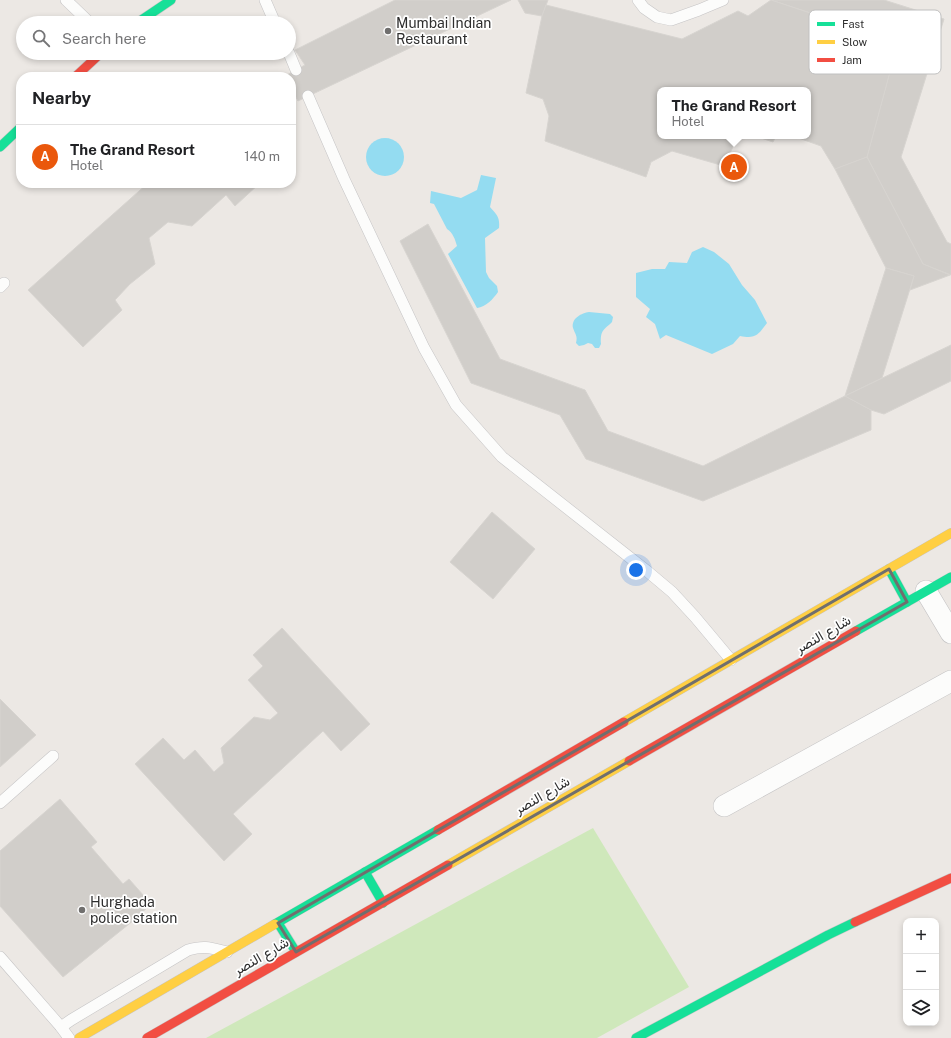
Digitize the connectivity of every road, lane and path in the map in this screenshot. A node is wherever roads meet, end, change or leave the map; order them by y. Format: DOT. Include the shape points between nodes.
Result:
graph roads {
  1 [pos="66,0"];
  2 [pos="171,0"];
  3 [pos="265,0"];
  4 [pos="638,0"];
  5 [pos="723,0"];
  6 [pos="83,16"];
  7 [pos="147,16"];
  8 [pos="272,16"];
  9 [pos="93,60"];
  10 [pos="292,60"];
  11 [pos="296,70"];
  12 [pos="80,72"];
  13 [pos="308,96"];
  14 [pos="16,132"];
  15 [pos="0,147"];
  16 [pos="951,533"];
  17 [pos="889,569"];
  18 [pos="951,577"];
  19 [pos="926,591"];
  20 [pos="907,602"];
  21 [pos="951,633"];
  22 [pos="731,660"];
  23 [pos="951,681"];
  24 [pos="53,756"];
  25 [pos="0,803"];
  26 [pos="724,806"];
  27 [pos="365,872"];
  28 [pos="951,878"];
  29 [pos="383,903"];
  30 [pos="278,923"];
  31 [pos="227,952"];
  32 [pos="296,952"];
  33 [pos="0,957"];
  34 [pos="128,986"];
  35 [pos="139,1004"];
  36 [pos="61,1027"];
  37 [pos="69,1038"];
  38 [pos="79,1038"];
  39 [pos="147,1038"];
  40 [pos="636,1038"];
  1 -- 6 [label="lane"];
  2 -- 7 [label="main road"];
  3 -- 8 [label="lane"];
  4 -- 5 [label="lane" via="657,17 671,20"];
  9 -- 12 [label="main road"];
  10 -- 11 [label="lane"];
  13 -- 22 [label="lane" via="417,335 456,405 502,457 672,592"];
  14 -- 15 [label="main road"];
  16 -- 17 [label="main road"];
  17 -- 20 [label="main road"];
  17 -- 22 [label="main road"];
  18 -- 19 [label="main road, شارع النصر"];
  19 -- 20 [label="main road, شارع النصر"];
  19 -- 21 [label="street"];
  20 -- 29 [label="main road, شارع النصر"];
  22 -- 27 [label="main road"];
  23 -- 26 [label="street"];
  24 -- 25 [label="lane"];
  27 -- 29 [label="main road"];
  27 -- 30 [label="main road"];
  28 -- 40 [label="main road" via="828,935"];
  29 -- 32 [label="main road, شارع النصر"];
  30 -- 31 [label="main road"];
  30 -- 32 [label="main road"];
  31 -- 34 [label="lane" via="210,947 188,950"];
  31 -- 35 [label="main road"];
  32 -- 39 [label="main road, شارع النصر"];
  33 -- 36 [label="lane"];
  34 -- 35 [label="lane"];
  34 -- 36 [label="lane"];
  35 -- 38 [label="main road"];
  36 -- 37 [label="lane"];
}
